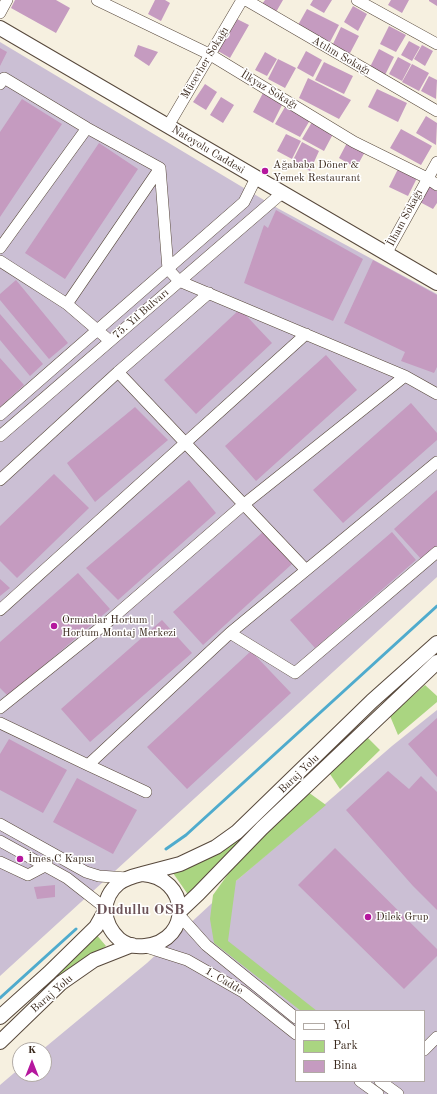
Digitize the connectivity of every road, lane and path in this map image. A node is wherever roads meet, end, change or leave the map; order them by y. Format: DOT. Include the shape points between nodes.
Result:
graph roads {
  1 [pos="7,0"];
  2 [pos="97,0"];
  3 [pos="242,0"];
  4 [pos="246,0"];
  5 [pos="357,0"];
  6 [pos="0,13"];
  7 [pos="0,28"];
  8 [pos="437,44"];
  9 [pos="209,54"];
  10 [pos="0,84"];
  11 [pos="437,112"];
  12 [pos="168,126"];
  13 [pos="87,128"];
  14 [pos="437,162"];
  15 [pos="160,168"];
  16 [pos="256,178"];
  17 [pos="427,178"];
  18 [pos="437,185"];
  19 [pos="282,193"];
  20 [pos="0,248"];
  21 [pos="386,254"];
  22 [pos="0,260"];
  23 [pos="168,269"];
  24 [pos="179,280"];
  25 [pos="437,283"];
  26 [pos="209,293"];
  27 [pos="67,304"];
  28 [pos="98,330"];
  29 [pos="306,334"];
  30 [pos="110,341"];
  31 [pos="118,372"];
  32 [pos="405,376"];
  33 [pos="437,394"];
  34 [pos="0,415"];
  35 [pos="0,436"];
  36 [pos="186,443"];
  37 [pos="437,462"];
  38 [pos="0,480"];
  39 [pos="243,504"];
  40 [pos="437,552"];
  41 [pos="306,570"];
  42 [pos="0,610"];
  43 [pos="230,633"];
  44 [pos="437,643"];
  45 [pos="437,662"];
  46 [pos="0,708"];
  47 [pos="0,723"];
  48 [pos="88,764"];
  49 [pos="146,792"];
  50 [pos="0,824"];
  51 [pos="0,841"];
  52 [pos="52,854"];
  53 [pos="0,862"];
  54 [pos="45,866"];
  55 [pos="142,874"];
  56 [pos="127,878"];
  57 [pos="104,910"];
  58 [pos="180,913"];
  59 [pos="137,946"];
  60 [pos="0,1016"];
  61 [pos="295,1017"];
  62 [pos="295,1033"];
  63 [pos="437,1037"];
  64 [pos="0,1042"];
  65 [pos="425,1049"];
  66 [pos="361,1082"];
  67 [pos="386,1086"];
  68 [pos="378,1094"];
  69 [pos="398,1094"];
  1 -- 6 [label="street"];
  2 -- 9 [label="street, İlkyaz Sokağı"];
  3 -- 9 [label="street, Mücevher Sokağı"];
  4 -- 11 [label="street, Atılım Sokağı"];
  5 -- 8 [label="street"];
  7 -- 12 [label="main road, Natoyolu Caddesi"];
  9 -- 12 [label="street, Mücevher Sokağı"];
  9 -- 17 [label="street, İlkyaz Sokağı" via="354,142"];
  10 -- 13 [label="street" via="4,78"];
  12 -- 16 [label="main road, Natoyolu Caddesi"];
  13 -- 15 [label="street"];
  13 -- 20 [label="street"];
  14 -- 17 [label="street, İlham Sokağı"];
  15 -- 23 [label="street"];
  15 -- 27 [label="street"];
  16 -- 19 [label="main road, Natoyolu Caddesi"];
  16 -- 23 [label="street, 75. Yıl Bulvarı" via="244,202"];
  17 -- 18 [label="street, İlkyaz Sokağı"];
  17 -- 21 [label="street, İlham Sokağı"];
  19 -- 21 [label="main road, Natoyolu Caddesi"];
  19 -- 24 [label="street, 75. Yıl Bulvarı"];
  21 -- 25 [label="main road, Natoyolu Caddesi"];
  22 -- 27 [label="street"];
  23 -- 24 [label="street"];
  23 -- 28 [label="street, 75. Yıl Bulvarı"];
  24 -- 26 [label="street"];
  24 -- 30 [label="street, 75. Yıl Bulvarı"];
  26 -- 29 [label="street"];
  26 -- 31 [label="street"];
  27 -- 28 [label="street"];
  28 -- 30 [label="street"];
  28 -- 34 [label="street, 75. Yıl Bulvarı"];
  29 -- 32 [label="street"];
  29 -- 36 [label="street"];
  30 -- 35 [label="street, 75. Yıl Bulvarı"];
  31 -- 36 [label="street"];
  31 -- 38 [label="street"];
  32 -- 33 [label="street"];
  32 -- 39 [label="street"];
  36 -- 39 [label="street"];
  36 -- 42 [label="street"];
  37 -- 41 [label="street"];
  39 -- 41 [label="street"];
  39 -- 46 [label="street" via="110,620"];
  40 -- 43 [label="street" via="295,673"];
  41 -- 43 [label="street"];
  43 -- 48 [label="street"];
  44 -- 55 [label="main road, Baraj Yolu" via="237,832 216,847 180,864"];
  45 -- 58 [label="main road, Baraj Yolu" via="262,828"];
  47 -- 48 [label="street"];
  48 -- 49 [label="street"];
  50 -- 52 [label="street"];
  51 -- 54 [label="street"];
  52 -- 54 [label="street"];
  52 -- 56 [label="street" via="86,872 99,876"];
  53 -- 54 [label="street" via="28,875"];
  54 -- 57 [label="street" via="67,878"];
  55 -- 56 [label="main road"];
  55 -- 58 [label="main road" via="152,875 171,887"];
  56 -- 57 [label="main road" via="112,891"];
  57 -- 59 [label="main road" via="113,933 121,941"];
  57 -- 60 [label="main road, Baraj Yolu" via="96,927"];
  58 -- 59 [label="main road" via="179,923 166,939 156,944"];
  58 -- 61 [label="street, 1. Cadde" via="206,945"];
  59 -- 62 [label="street, 1. Cadde" via="187,960 243,992"];
  59 -- 64 [label="main road, Baraj Yolu" via="94,960 61,983"];
  63 -- 65 [label="street"];
  66 -- 68 [label="street"];
  67 -- 69 [label="street"];
}
